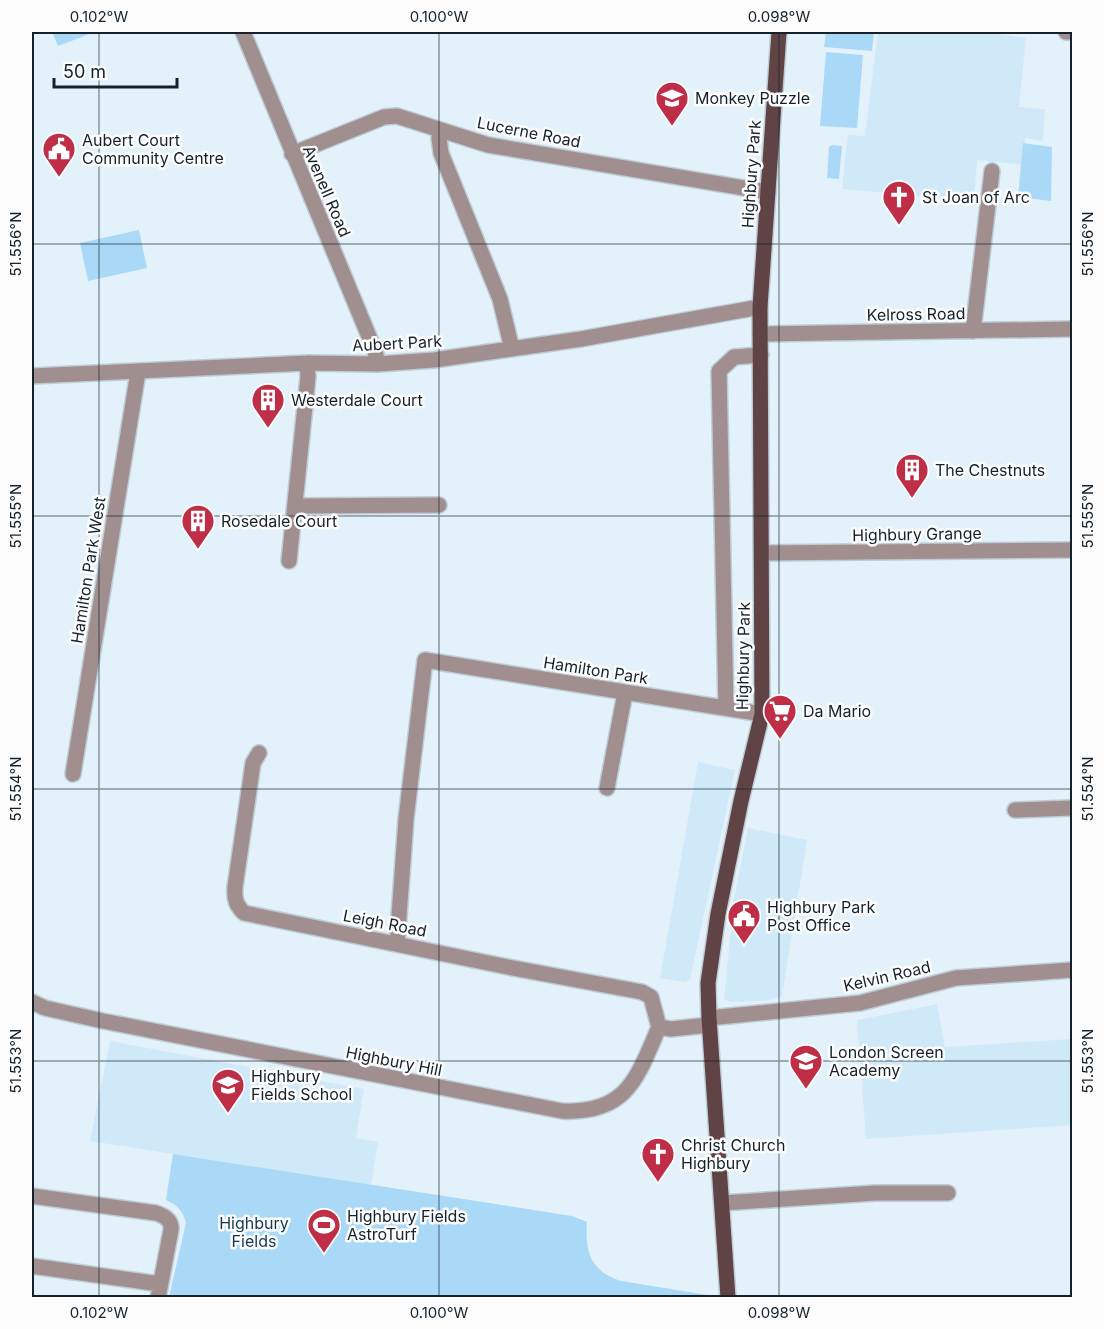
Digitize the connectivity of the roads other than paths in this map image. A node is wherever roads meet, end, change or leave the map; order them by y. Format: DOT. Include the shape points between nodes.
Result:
graph roads {
  1 [pos="243,32"];
  2 [pos="779,32"];
  3 [pos="1066,32"];
  4 [pos="1072,32"];
  5 [pos="441,131"];
  6 [pos="292,154"];
  7 [pos="992,171"];
  8 [pos="768,192"];
  9 [pos="760,307"];
  10 [pos="1072,329"];
  11 [pos="973,331"];
  12 [pos="760,334"];
  13 [pos="512,349"];
  14 [pos="761,355"];
  15 [pos="307,363"];
  16 [pos="378,364"];
  17 [pos="138,372"];
  18 [pos="32,376"];
  19 [pos="439,505"];
  20 [pos="295,506"];
  21 [pos="1072,550"];
  22 [pos="762,553"];
  23 [pos="289,561"];
  24 [pos="625,693"];
  25 [pos="726,708"];
  26 [pos="762,714"];
  27 [pos="259,753"];
  28 [pos="73,774"];
  29 [pos="607,788"];
  30 [pos="1072,808"];
  31 [pos="1015,810"];
  32 [pos="397,944"];
  33 [pos="1072,970"];
  34 [pos="32,1002"];
  35 [pos="709,1021"];
  36 [pos="659,1027"];
  37 [pos="948,1193"];
  38 [pos="32,1196"];
  39 [pos="722,1203"];
  40 [pos="32,1266"];
  41 [pos="159,1291"];
  42 [pos="728,1298"];
  1 -- 6 [label="street, Avenell Road"];
  2 -- 8 [label="main road, Highbury Park"];
  3 -- 4 [label="street"];
  5 -- 6 [label="street, Lucerne Road" via="397,116 384,117"];
  5 -- 8 [label="street, Lucerne Road" via="488,145"];
  5 -- 13 [label="street" via="441,153 500,299"];
  6 -- 16 [label="street, Avenell Road"];
  7 -- 11 [label="street"];
  8 -- 9 [label="main road, Highbury Park"];
  9 -- 12 [label="main road, Highbury Park"];
  9 -- 13 [label="street, Aubert Park"];
  10 -- 11 [label="street, Kelross Road"];
  11 -- 12 [label="street, Kelross Road"];
  12 -- 14 [label="main road, Highbury Park"];
  13 -- 16 [label="street, Aubert Park"];
  14 -- 22 [label="main road, Highbury Park"];
  14 -- 25 [label="street, Highbury Park" via="734,357 719,371"];
  15 -- 16 [label="street, Aubert Park"];
  15 -- 17 [label="street, Aubert Park"];
  15 -- 20 [label="street"];
  17 -- 18 [label="street, Aubert Park"];
  17 -- 28 [label="street, Hamilton Park West"];
  19 -- 20 [label="street"];
  20 -- 23 [label="street"];
  21 -- 22 [label="street, Highbury Grange"];
  22 -- 26 [label="main road, Highbury Park"];
  24 -- 25 [label="street, Hamilton Park"];
  24 -- 29 [label="street"];
  24 -- 32 [label="street, Hamilton Park" via="425,660 406,819"];
  25 -- 26 [label="street, Hamilton Park"];
  26 -- 35 [label="main road, Highbury Park" via="718,914 708,982"];
  27 -- 32 [label="street, Leigh Road" via="254,763 235,887 237,906 253,916"];
  30 -- 31 [label="street"];
  32 -- 36 [label="street, Leigh Road" via="642,992 651,997"];
  33 -- 35 [label="street, Kelvin Road" via="956,978 860,1003"];
  34 -- 36 [label="street, Highbury Hill" via="103,1021 579,1112 614,1101 626,1092 636,1079"];
  35 -- 36 [label="street" via="671,1029"];
  35 -- 39 [label="main road, Highbury Park"];
  37 -- 39 [label="street" via="875,1193"];
  38 -- 41 [label="street" via="165,1217 172,1226"];
  39 -- 42 [label="main road, Highbury Park"];
  40 -- 41 [label="street"];
}
